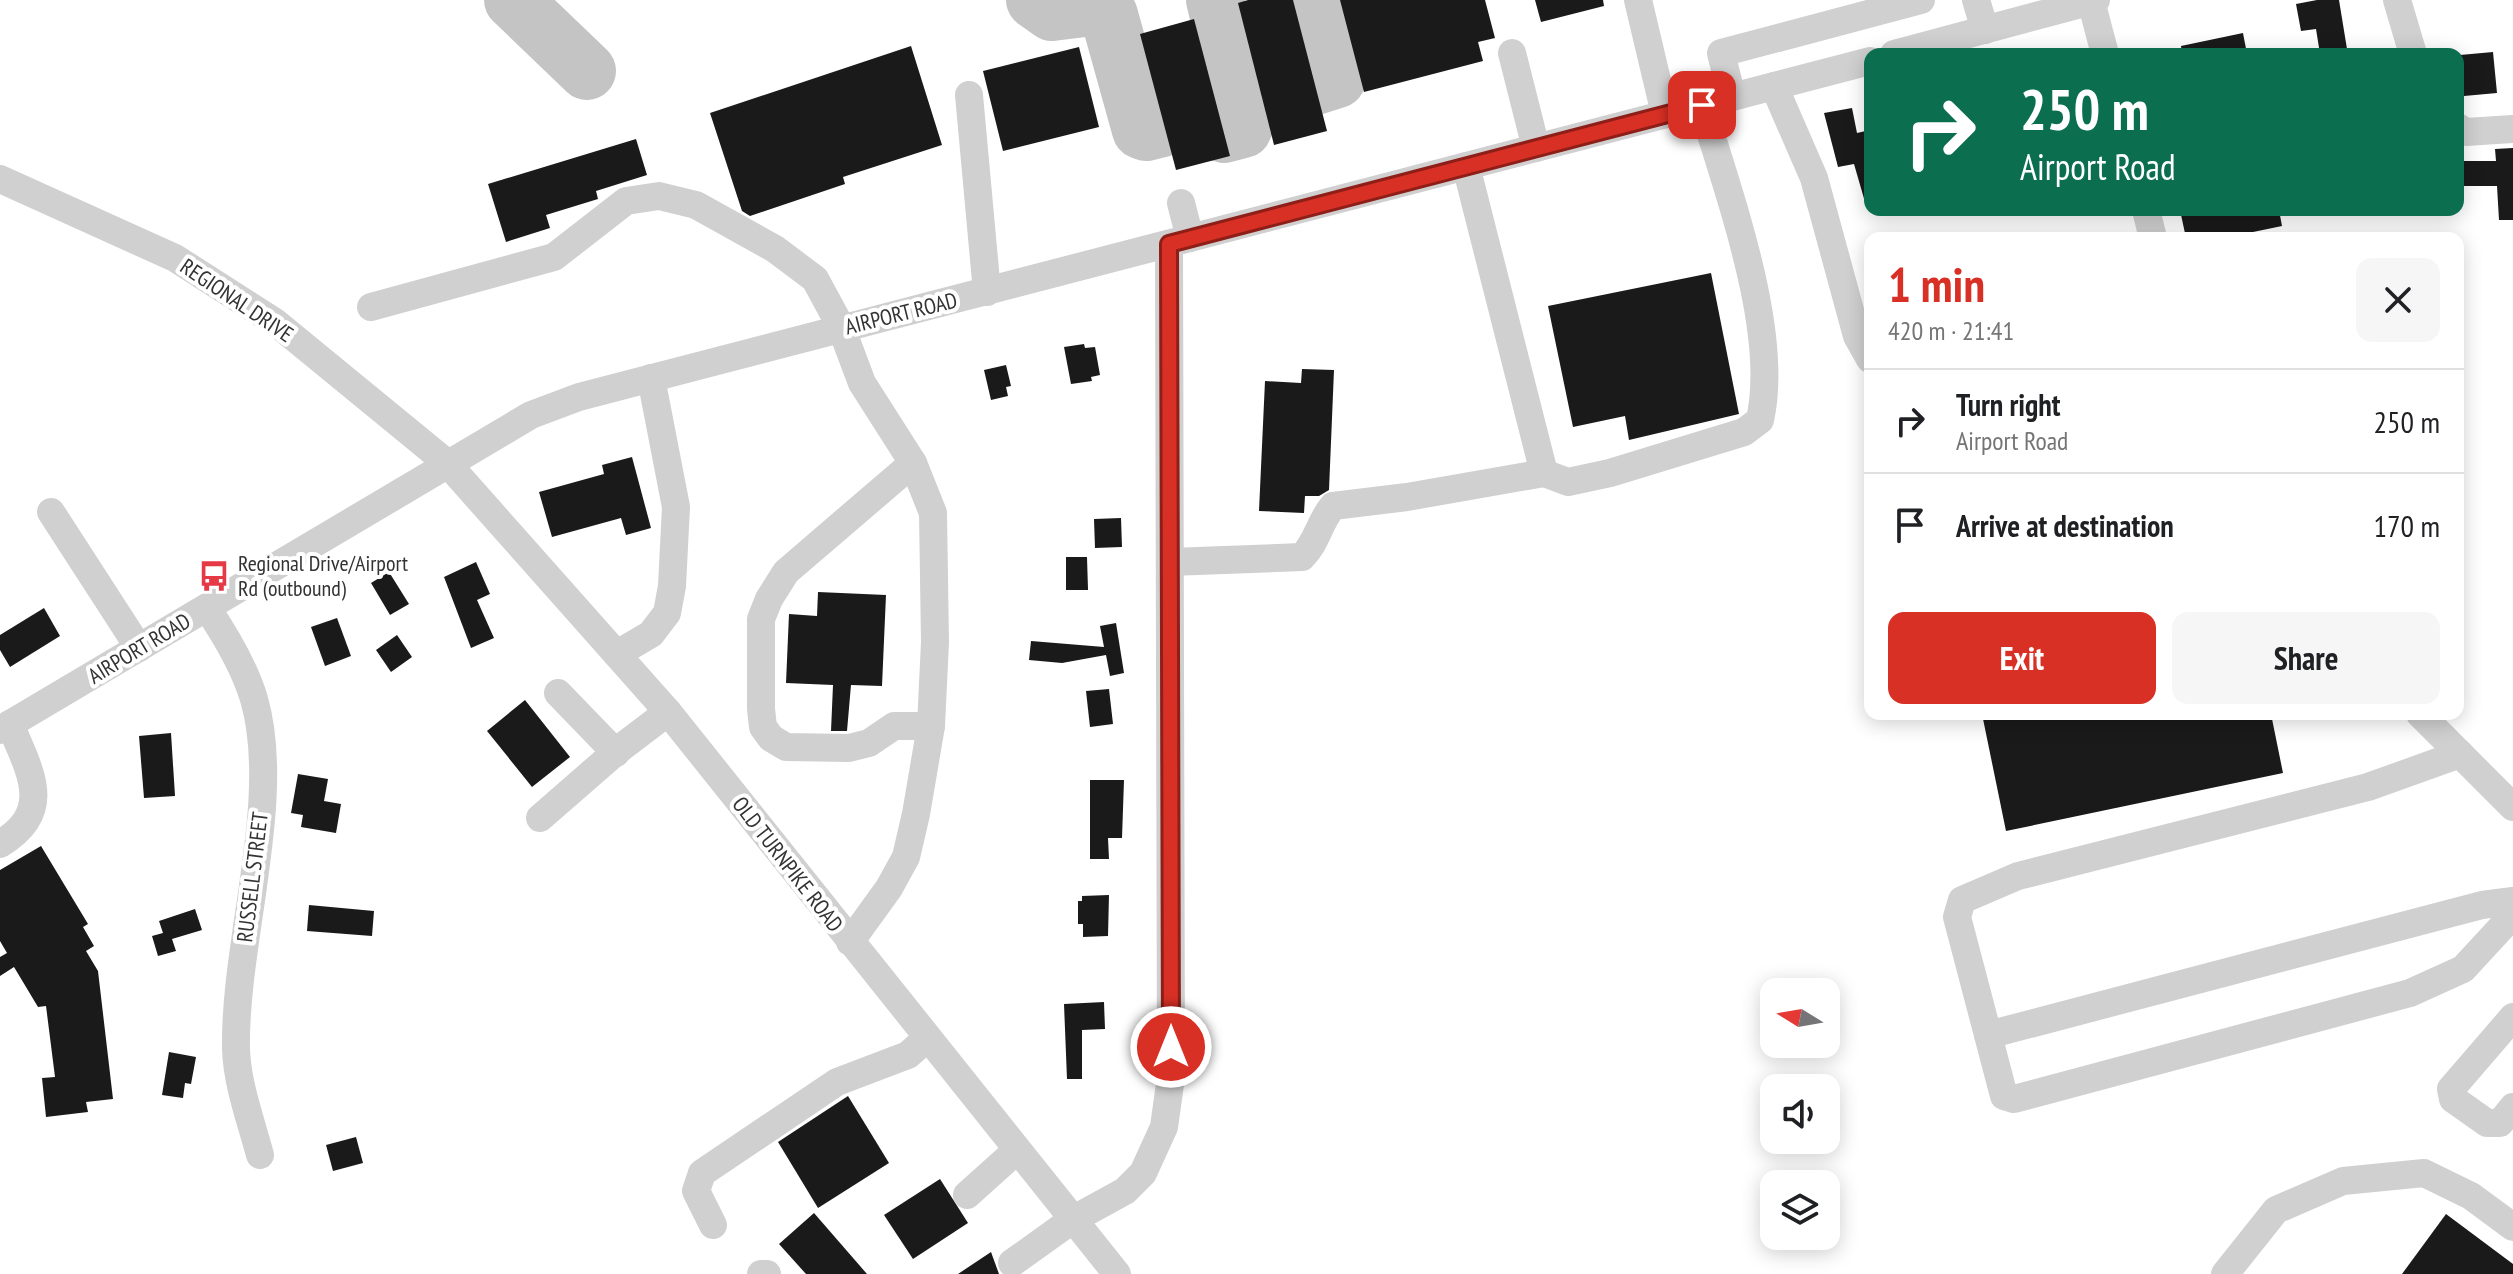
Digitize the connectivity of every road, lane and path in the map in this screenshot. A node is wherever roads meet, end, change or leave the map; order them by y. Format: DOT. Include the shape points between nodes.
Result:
graph roads {
  1 [pos="1638,0"];
  2 [pos="1921,0"];
  3 [pos="1976,0"];
  4 [pos="2397,0"];
  5 [pos="2094,1"];
  6 [pos="1985,30"];
  7 [pos="1917,48"];
  8 [pos="2104,48"];
  9 [pos="2411,48"];
  10 [pos="1512,53"];
  11 [pos="1864,63"];
  12 [pos="1774,86"];
  13 [pos="969,95"];
  14 [pos="1732,97"];
  15 [pos="1702,105"];
  16 [pos="1665,114"];
  17 [pos="2513,129"];
  18 [pos="2464,131"];
  19 [pos="1536,148"];
  20 [pos="1466,166"];
  21 [pos="0,179"];
  22 [pos="1181,203"];
  23 [pos="1179,241"];
  24 [pos="987,292"];
  25 [pos="371,307"];
  26 [pos="841,327"];
  27 [pos="1864,348"];
  28 [pos="651,378"];
  29 [pos="447,463"];
  30 [pos="913,463"];
  31 [pos="1544,473"];
  32 [pos="51,512"];
  33 [pos="1170,562"];
  34 [pos="207,608"];
  35 [pos="139,648"];
  36 [pos="617,654"];
  37 [pos="558,693"];
  38 [pos="668,712"];
  39 [pos="2426,720"];
  40 [pos="931,726"];
  41 [pos="5,727"];
  42 [pos="616,753"];
  43 [pos="2460,754"];
  44 [pos="2513,807"];
  45 [pos="540,818"];
  46 [pos="0,844"];
  47 [pos="2513,901"];
  48 [pos="2513,915"];
  49 [pos="850,942"];
  50 [pos="2513,1017"];
  51 [pos="1988,1035"];
  52 [pos="926,1039"];
  53 [pos="2513,1107"];
  54 [pos="2487,1123"];
  55 [pos="2513,1139"];
  56 [pos="1016,1151"];
  57 [pos="260,1155"];
  58 [pos="967,1195"];
  59 [pos="1072,1220"];
  60 [pos="713,1225"];
  61 [pos="2513,1227"];
  62 [pos="1012,1263"];
  63 [pos="1117,1274"];
  64 [pos="2225,1274"];
  1 -- 16 [label="street"];
  2 -- 14 [label="street" via="1721,53"];
  3 -- 6 [label="street"];
  4 -- 9 [label="street"];
  5 -- 6 [label="street"];
  5 -- 8 [label="street"];
  6 -- 7 [label="street"];
  10 -- 19 [label="street"];
  11 -- 12 [label="street, AIRPORT ROAD"];
  12 -- 14 [label="street, AIRPORT ROAD"];
  12 -- 27 [label="street" via="1814,178"];
  13 -- 24 [label="street"];
  14 -- 15 [label="street, AIRPORT ROAD"];
  15 -- 16 [label="street, AIRPORT ROAD"];
  15 -- 31 [label="street" via="1766,347 1767,389 1760,420 1744,432 1610,473 1568,482"];
  16 -- 19 [label="street, AIRPORT ROAD"];
  17 -- 18 [label="street"];
  19 -- 20 [label="street, AIRPORT ROAD"];
  20 -- 23 [label="street, AIRPORT ROAD"];
  20 -- 31 [label="street"];
  21 -- 29 [label="street, REGIONAL DRIVE" via="187,266 275,322"];
  22 -- 23 [label="street"];
  23 -- 24 [label="street, AIRPORT ROAD"];
  23 -- 33 [label="street"];
  24 -- 26 [label="street, AIRPORT ROAD"];
  25 -- 26 [label="street" via="554,257 626,201 659,196 696,205 775,249 815,279"];
  26 -- 28 [label="street, AIRPORT ROAD"];
  26 -- 30 [label="street" via="862,383"];
  28 -- 29 [label="street, AIRPORT ROAD" via="531,415"];
  28 -- 36 [label="street" via="676,507 672,586 667,613 651,634"];
  29 -- 34 [label="street, AIRPORT ROAD"];
  29 -- 36 [label="street, OLD TURNPIKE ROAD"];
  30 -- 40 [label="street" via="933,513"];
  30 -- 40 [label="street" via="786,572 769,599 761,619 761,709 763,727 786,747 849,748 869,743 894,726"];
  31 -- 33 [label="street" via="1333,506 1323,517 1313,547 1302,557"];
  32 -- 35 [label="street"];
  33 -- 59 [label="street" via="1171,1077 1164,1127 1143,1173 1125,1191"];
  34 -- 35 [label="street, AIRPORT ROAD"];
  34 -- 57 [label="street, RUSSELL STREET" via="247,679 262,751 262,800 236,1052"];
  35 -- 41 [label="street, AIRPORT ROAD"];
  36 -- 38 [label="street, OLD TURNPIKE ROAD"];
  37 -- 42 [label="street"];
  38 -- 42 [label="street"];
  38 -- 49 [label="street, OLD TURNPIKE ROAD"];
  39 -- 43 [label="street"];
  40 -- 49 [label="street" via="906,857"];
  41 -- 46 [label="street" via="32,777 32,803 31,819"];
  42 -- 45 [label="street"];
  43 -- 44 [label="street"];
  43 -- 51 [label="street" via="2368,787 2018,876 1962,900 1957,917"];
  47 -- 51 [label="street"];
  48 -- 51 [label="street" via="2463,969 2410,993 2014,1099 2004,1096"];
  49 -- 52 [label="street, OLD TURNPIKE ROAD"];
  50 -- 54 [label="street" via="2451,1089 2453,1099"];
  52 -- 56 [label="street, OLD TURNPIKE ROAD"];
  52 -- 60 [label="street" via="908,1055 837,1082 702,1173 696,1191"];
  53 -- 54 [label="street" via="2500,1123"];
  54 -- 55 [label="street"];
  56 -- 58 [label="street"];
  56 -- 59 [label="street, OLD TURNPIKE ROAD"];
  59 -- 62 [label="street"];
  59 -- 63 [label="street, OLD TURNPIKE ROAD"];
  61 -- 64 [label="street" via="2471,1196 2424,1173 2343,1181 2276,1210"];
}
